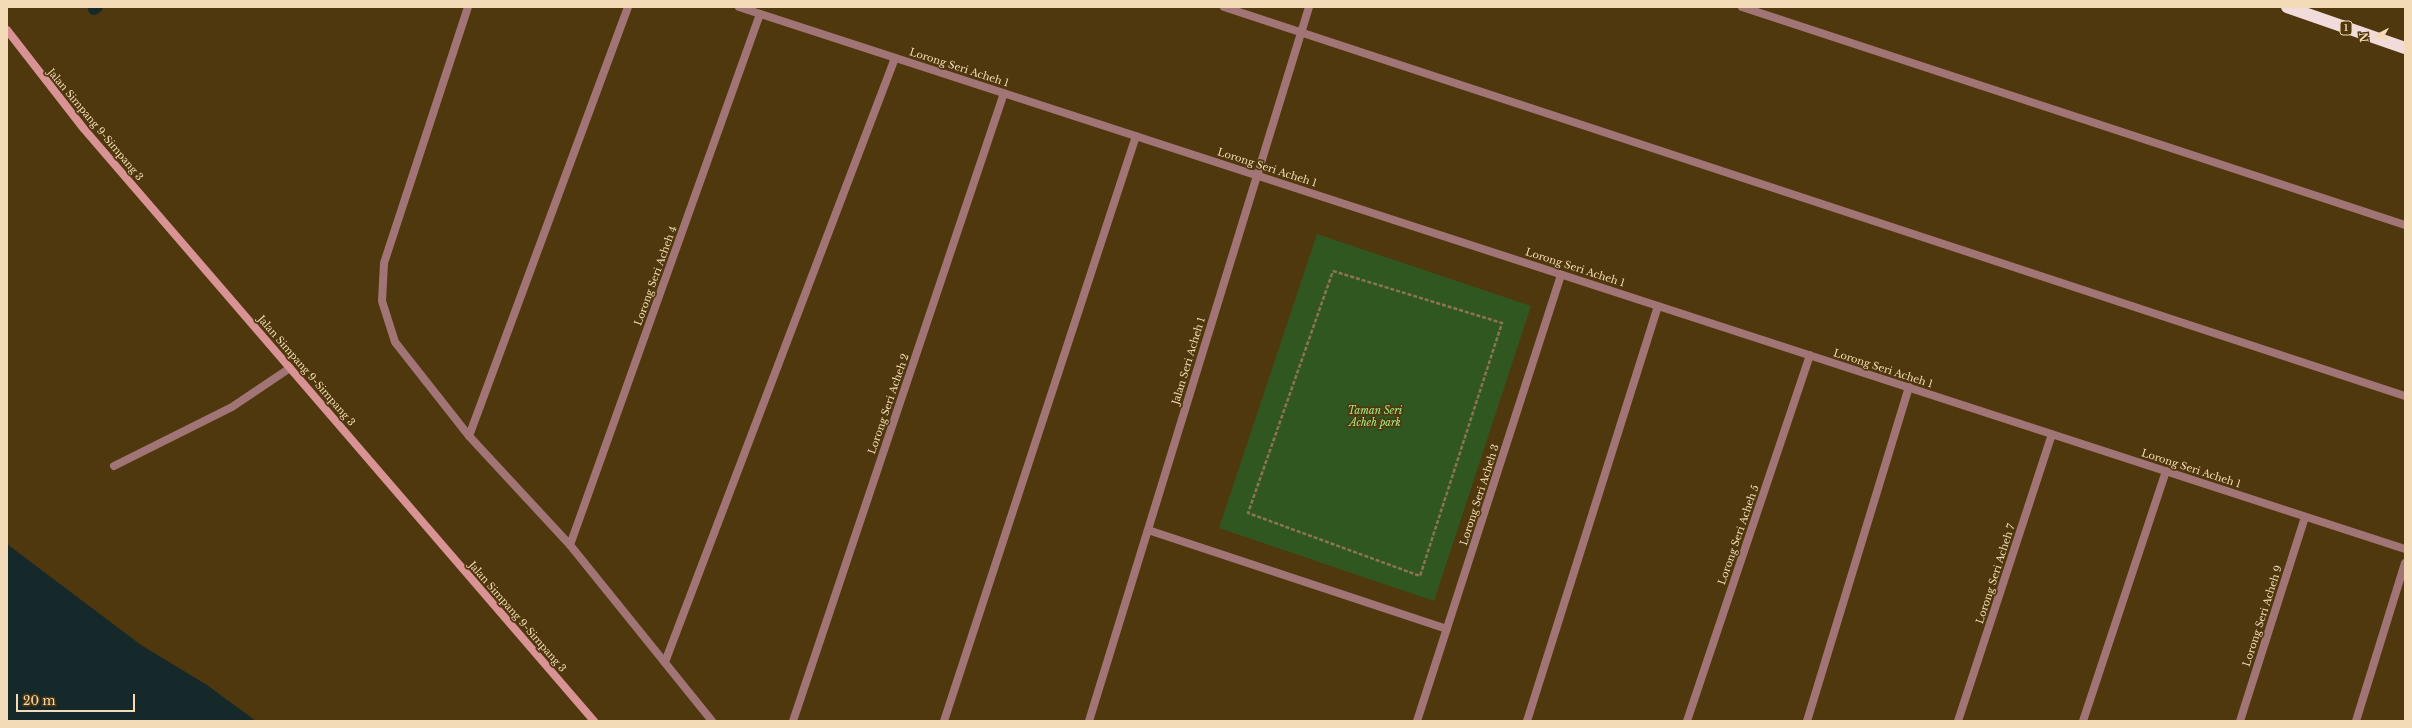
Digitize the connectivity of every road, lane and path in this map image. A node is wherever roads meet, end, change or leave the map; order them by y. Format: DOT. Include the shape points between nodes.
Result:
graph roads {
  1 [pos="468,7"];
  2 [pos="628,7"];
  3 [pos="739,7"];
  4 [pos="1224,7"];
  5 [pos="1309,7"];
  6 [pos="1742,7"];
  7 [pos="2287,7"];
  8 [pos="760,14"];
  9 [pos="7,30"];
  10 [pos="1301,31"];
  11 [pos="2405,48"];
  12 [pos="895,58"];
  13 [pos="1004,93"];
  14 [pos="1136,136"];
  15 [pos="1257,176"];
  16 [pos="2405,225"];
  17 [pos="1561,274"];
  18 [pos="1658,306"];
  19 [pos="1810,355"];
  20 [pos="290,368"];
  21 [pos="1909,387"];
  22 [pos="2405,396"];
  23 [pos="2052,434"];
  24 [pos="469,436"];
  25 [pos="114,466"];
  26 [pos="2166,471"];
  27 [pos="1248,513"];
  28 [pos="2305,516"];
  29 [pos="1148,530"];
  30 [pos="570,545"];
  31 [pos="2405,549"];
  32 [pos="2405,563"];
  33 [pos="1447,629"];
  34 [pos="665,662"];
  35 [pos="594,721"];
  36 [pos="712,721"];
  37 [pos="793,721"];
  38 [pos="944,721"];
  39 [pos="1089,721"];
  40 [pos="1417,721"];
  41 [pos="1527,721"];
  42 [pos="1687,721"];
  43 [pos="1807,721"];
  44 [pos="1958,721"];
  45 [pos="2083,721"];
  46 [pos="2240,721"];
  47 [pos="2356,721"];
  1 -- 24 [label="street" via="384,263 382,301 395,342"];
  2 -- 24 [label="street"];
  3 -- 8 [label="street, Lorong Seri Acheh 1"];
  4 -- 10 [label="street"];
  5 -- 10 [label="street, Jalan Seri Acheh 1"];
  6 -- 16 [label="street"];
  7 -- 11 [label="highway, 1"];
  8 -- 12 [label="street, Lorong Seri Acheh 1"];
  8 -- 30 [label="street, Lorong Seri Acheh 4"];
  9 -- 20 [label="street, Jalan Simpang 9-Simpang 3" via="84,130"];
  10 -- 15 [label="street, Jalan Seri Acheh 1"];
  10 -- 22 [label="street"];
  12 -- 13 [label="street, Lorong Seri Acheh 1"];
  12 -- 34 [label="street"];
  13 -- 14 [label="street, Lorong Seri Acheh 1"];
  13 -- 37 [label="street, Lorong Seri Acheh 2"];
  14 -- 15 [label="street, Lorong Seri Acheh 1"];
  14 -- 38 [label="street"];
  15 -- 17 [label="street, Lorong Seri Acheh 1"];
  15 -- 29 [label="street, Jalan Seri Acheh 1"];
  17 -- 18 [label="street, Lorong Seri Acheh 1"];
  17 -- 33 [label="street, Lorong Seri Acheh 3"];
  18 -- 19 [label="street, Lorong Seri Acheh 1"];
  18 -- 41 [label="street"];
  19 -- 21 [label="street, Lorong Seri Acheh 1"];
  19 -- 42 [label="street, Lorong Seri Acheh 5"];
  20 -- 25 [label="street" via="232,407"];
  20 -- 35 [label="street, Jalan Simpang 9-Simpang 3"];
  21 -- 23 [label="street, Lorong Seri Acheh 1"];
  21 -- 43 [label="street"];
  23 -- 26 [label="street, Lorong Seri Acheh 1"];
  23 -- 44 [label="street, Lorong Seri Acheh 7"];
  24 -- 30 [label="street"];
  26 -- 28 [label="street, Lorong Seri Acheh 1"];
  26 -- 45 [label="street"];
  27 -- 27 [label="path" via="1333,270 1502,322 1420,576"];
  28 -- 31 [label="street, Lorong Seri Acheh 1"];
  28 -- 46 [label="street, Lorong Seri Acheh 9"];
  29 -- 33 [label="street"];
  29 -- 39 [label="street, Jalan Seri Acheh 1"];
  30 -- 34 [label="street"];
  32 -- 47 [label="street"];
  33 -- 40 [label="street, Lorong Seri Acheh 3"];
  34 -- 36 [label="street"];
}
